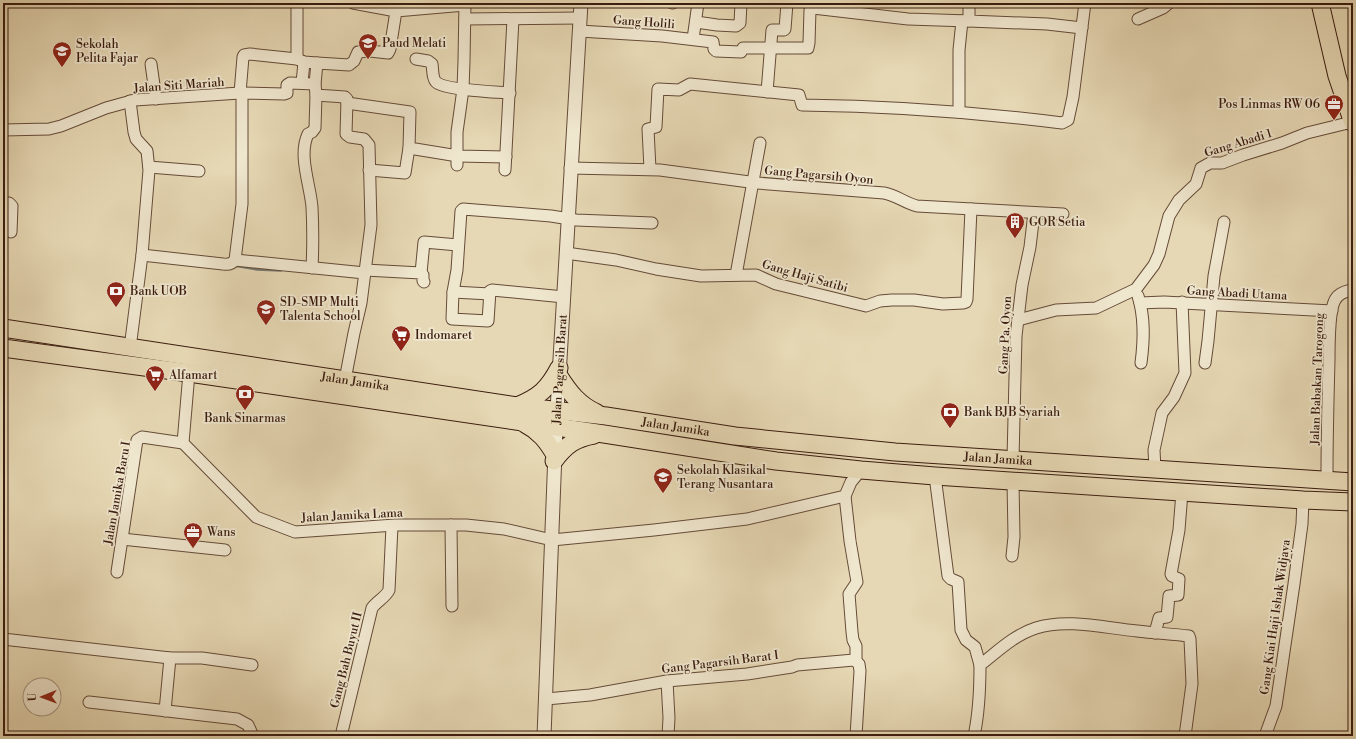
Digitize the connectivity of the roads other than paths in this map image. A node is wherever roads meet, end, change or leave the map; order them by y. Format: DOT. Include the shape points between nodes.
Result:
graph roads {
  1 [pos="297,3"];
  2 [pos="353,3"];
  3 [pos="581,3"];
  4 [pos="698,3"];
  5 [pos="742,3"];
  6 [pos="787,3"];
  7 [pos="969,3"];
  8 [pos="1085,3"];
  9 [pos="1169,3"];
  10 [pos="1320,3"];
  11 [pos="465,4"];
  12 [pos="396,11"];
  13 [pos="465,19"];
  14 [pos="513,19"];
  15 [pos="1138,19"];
  16 [pos="965,21"];
  17 [pos="696,22"];
  18 [pos="579,24"];
  19 [pos="1082,28"];
  20 [pos="693,39"];
  21 [pos="770,48"];
  22 [pos="416,59"];
  23 [pos="300,60"];
  24 [pos="317,63"];
  25 [pos="151,64"];
  26 [pos="302,83"];
  27 [pos="315,89"];
  28 [pos="463,89"];
  29 [pos="766,92"];
  30 [pos="510,93"];
  31 [pos="241,94"];
  32 [pos="156,99"];
  33 [pos="130,101"];
  34 [pos="347,103"];
  35 [pos="958,112"];
  36 [pos="1353,123"];
  37 [pos="3,130"];
  38 [pos="760,143"];
  39 [pos="409,148"];
  40 [pos="506,157"];
  41 [pos="457,161"];
  42 [pos="149,167"];
  43 [pos="570,168"];
  44 [pos="369,170"];
  45 [pos="505,170"];
  46 [pos="650,170"];
  47 [pos="199,171"];
  48 [pos="753,182"];
  49 [pos="3,203"];
  50 [pos="971,209"];
  51 [pos="1034,213"];
  52 [pos="1063,214"];
  53 [pos="568,219"];
  54 [pos="1224,222"];
  55 [pos="652,223"];
  56 [pos="12,232"];
  57 [pos="458,245"];
  58 [pos="566,253"];
  59 [pos="142,255"];
  60 [pos="236,260"];
  61 [pos="312,268"];
  62 [pos="365,271"];
  63 [pos="736,275"];
  64 [pos="1136,289"];
  65 [pos="1353,290"];
  66 [pos="453,292"];
  67 [pos="490,294"];
  68 [pos="564,298"];
  69 [pos="1182,302"];
  70 [pos="1140,303"];
  71 [pos="1212,304"];
  72 [pos="1332,311"];
  73 [pos="1018,320"];
  74 [pos="3,328"];
  75 [pos="3,348"];
  76 [pos="130,348"];
  77 [pos="1205,363"];
  78 [pos="1141,364"];
  79 [pos="559,372"];
  80 [pos="189,373"];
  81 [pos="345,380"];
  82 [pos="517,406"];
  83 [pos="606,416"];
  84 [pos="556,419"];
  85 [pos="522,423"];
  86 [pos="604,434"];
  87 [pos="183,443"];
  88 [pos="554,458"];
  89 [pos="1013,459"];
  90 [pos="1155,469"];
  91 [pos="861,470"];
  92 [pos="935,476"];
  93 [pos="1013,481"];
  94 [pos="1328,481"];
  95 [pos="1353,482"];
  96 [pos="1182,492"];
  97 [pos="844,496"];
  98 [pos="1303,500"];
  99 [pos="1353,502"];
  100 [pos="451,525"];
  101 [pos="392,526"];
  102 [pos="122,539"];
  103 [pos="552,540"];
  104 [pos="225,550"];
  105 [pos="1012,556"];
  106 [pos="117,572"];
  107 [pos="452,606"];
  108 [pos="1155,633"];
  109 [pos="3,639"];
  110 [pos="170,658"];
  111 [pos="856,661"];
  112 [pos="252,665"];
  113 [pos="980,666"];
  114 [pos="667,681"];
  115 [pos="546,699"];
  116 [pos="89,702"];
  117 [pos="165,710"];
  118 [pos="253,736"];
  119 [pos="340,736"];
  120 [pos="544,736"];
  121 [pos="668,736"];
  122 [pos="856,736"];
  123 [pos="974,736"];
  124 [pos="1185,736"];
  125 [pos="1265,736"];
  1 -- 23 [label="street"];
  2 -- 12 [label="street"];
  3 -- 18 [label="street, Jalan Pagarsih Barat"];
  4 -- 17 [label="street"];
  5 -- 17 [label="street" via="740,23 736,26"];
  6 -- 21 [label="street" via="785,29 772,30"];
  7 -- 16 [label="street"];
  8 -- 19 [label="street"];
  9 -- 15 [label="street"];
  10 -- 36 [label="main road" via="1337,76"];
  11 -- 12 [label="street"];
  11 -- 13 [label="street"];
  12 -- 24 [label="street" via="388,53 358,52 354,61 349,64"];
  13 -- 14 [label="street, Gang Holili"];
  13 -- 28 [label="street"];
  14 -- 18 [label="street, Gang Holili"];
  14 -- 30 [label="street"];
  16 -- 19 [label="street"];
  16 -- 21 [label="street" via="908,19 813,8 810,10 808,48"];
  16 -- 35 [label="street" via="959,50"];
  17 -- 20 [label="street"];
  18 -- 20 [label="street, Gang Holili"];
  18 -- 43 [label="street, Jalan Pagarsih Barat"];
  19 -- 35 [label="street" via="1074,97 1068,120 1062,123"];
  20 -- 21 [label="street, Gang Holili" via="713,42 716,51 741,52 743,48"];
  21 -- 29 [label="street"];
  22 -- 28 [label="street" via="432,64 435,81 439,84"];
  23 -- 24 [label="street"];
  23 -- 26 [label="street"];
  23 -- 31 [label="street" via="244,55"];
  24 -- 27 [label="street"];
  25 -- 32 [label="street"];
  26 -- 27 [label="street"];
  26 -- 31 [label="street, Jalan Siti Mariah" via="287,85 286,94"];
  27 -- 34 [label="street" via="345,97"];
  27 -- 61 [label="street" via="315,128 308,134 304,146 312,205"];
  28 -- 30 [label="street"];
  28 -- 41 [label="street" via="457,132"];
  29 -- 35 [label="street" via="799,95 802,105 898,107"];
  29 -- 46 [label="street" via="690,84 679,90 658,89 656,127 648,129"];
  30 -- 40 [label="street"];
  31 -- 32 [label="street, Jalan Siti Mariah"];
  31 -- 60 [label="street" via="242,204"];
  32 -- 33 [label="street, Jalan Siti Mariah"];
  33 -- 37 [label="street, Jalan Siti Mariah" via="49,129"];
  33 -- 42 [label="street" via="136,139 148,151"];
  34 -- 39 [label="street" via="410,112"];
  34 -- 44 [label="street" via="346,134 367,141"];
  36 -- 64 [label="street, Gang Abadi 1" via="1307,133 1201,168 1196,184 1179,200 1169,216 1159,254"];
  38 -- 48 [label="street"];
  39 -- 41 [label="street"];
  39 -- 44 [label="street" via="405,173"];
  40 -- 41 [label="street"];
  40 -- 45 [label="street"];
  42 -- 47 [label="street"];
  42 -- 59 [label="street"];
  43 -- 46 [label="street, Gang Pagarsih Oyon"];
  43 -- 53 [label="street, Jalan Pagarsih Barat"];
  44 -- 62 [label="street" via="371,220"];
  46 -- 48 [label="street, Gang Pagarsih Oyon"];
  48 -- 50 [label="street, Gang Pagarsih Oyon" via="884,193 892,194 917,206"];
  48 -- 63 [label="street"];
  49 -- 56 [label="street" via="12,206"];
  50 -- 51 [label="street, Gang Pagarsih Oyon"];
  50 -- 63 [label="street, Gang Haji Satibi" via="966,302 943,304 892,300 866,306 776,284 756,275"];
  51 -- 52 [label="street, Gang Pagarsih Oyon"];
  51 -- 73 [label="street, Gang Pa. Oyon"];
  53 -- 55 [label="street"];
  53 -- 57 [label="street" via="463,209 459,215"];
  53 -- 58 [label="street, Jalan Pagarsih Barat"];
  54 -- 71 [label="street" via="1217,256"];
  57 -- 62 [label="street" via="424,242 423,278"];
  57 -- 66 [label="street"];
  58 -- 63 [label="street, Gang Haji Satibi" via="700,276"];
  58 -- 68 [label="street, Jalan Pagarsih Barat"];
  59 -- 60 [label="street" via="223,264"];
  59 -- 76 [label="street"];
  60 -- 61 [label="street"];
  61 -- 62 [label="street"];
  62 -- 81 [label="street"];
  64 -- 70 [label="street"];
  64 -- 73 [label="street, Gang Abadi 1" via="1096,308 1056,310"];
  65 -- 72 [label="street, Jalan Babakan Tarogong" via="1339,294"];
  66 -- 67 [label="street"];
  66 -- 67 [label="street" via="452,319 487,322"];
  67 -- 68 [label="street" via="492,290"];
  68 -- 79 [label="street, Jalan Pagarsih Barat"];
  69 -- 70 [label="street, Gang Abadi Utama"];
  69 -- 71 [label="street, Gang Abadi Utama"];
  69 -- 90 [label="street" via="1185,373 1174,397 1162,413 1154,450"];
  70 -- 78 [label="street" via="1144,335"];
  71 -- 72 [label="street, Gang Abadi Utama"];
  71 -- 77 [label="street"];
  72 -- 94 [label="street, Jalan Babakan Tarogong"];
  73 -- 89 [label="street, Gang Pa. Oyon"];
  74 -- 76 [label="main road, Jalan Jamika"];
  75 -- 80 [label="main road, Jalan Jamika"];
  76 -- 81 [label="main road, Jalan Jamika"];
  79 -- 82 [label="main road" via="542,393"];
  79 -- 83 [label="main road" via="579,402"];
  79 -- 84 [label="street, Jalan Pagarsih Barat"];
  80 -- 85 [label="main road, Jalan Jamika"];
  80 -- 87 [label="street"];
  81 -- 82 [label="main road, Jalan Jamika"];
  82 -- 84 [label="main road, Jalan Jamika"];
  83 -- 84 [label="main road, Jalan Jamika"];
  83 -- 89 [label="main road, Jalan Jamika" via="735,436 895,452"];
  84 -- 85 [label="main road, Jalan Jamika"];
  84 -- 86 [label="main road, Jalan Jamika"];
  84 -- 88 [label="street, Jalan Pagarsih Barat"];
  85 -- 88 [label="main road" via="542,435"];
  86 -- 88 [label="main road" via="574,441"];
  86 -- 91 [label="main road, Jalan Jamika" via="776,461"];
  87 -- 101 [label="street, Jalan Jamika Lama" via="256,517 267,522 295,532"];
  87 -- 102 [label="street, Jalan Jamika Baru I" via="142,437 137,440"];
  88 -- 103 [label="street, Jalan Pagarsih Barat"];
  89 -- 90 [label="main road, Jalan Jamika"];
  90 -- 94 [label="main road, Jalan Jamika"];
  91 -- 92 [label="main road, Jalan Jamika"];
  91 -- 97 [label="street"];
  92 -- 93 [label="main road, Jalan Jamika"];
  92 -- 113 [label="street" via="948,576 958,582 961,630 966,640 976,649"];
  93 -- 96 [label="main road, Jalan Jamika"];
  93 -- 105 [label="street"];
  94 -- 95 [label="main road, Jalan Jamika"];
  96 -- 98 [label="main road, Jalan Jamika"];
  96 -- 108 [label="street" via="1179,530 1171,574 1179,579 1178,595 1169,596 1166,617 1157,620"];
  97 -- 103 [label="street, Jalan Jamika Lama" via="747,519"];
  97 -- 111 [label="street" via="857,582 849,594"];
  98 -- 99 [label="main road, Jalan Jamika"];
  98 -- 125 [label="street, Gang Kiai Haji Ishak Widjaya" via="1302,524 1276,706"];
  100 -- 101 [label="street, Jalan Jamika Lama"];
  100 -- 103 [label="street, Jalan Jamika Lama" via="504,529"];
  100 -- 107 [label="street"];
  101 -- 119 [label="street, Gang Bah Buyut II" via="389,590 372,608"];
  102 -- 104 [label="street"];
  102 -- 106 [label="street, Jalan Jamika Baru I"];
  103 -- 115 [label="street, Jalan Pagarsih Barat"];
  108 -- 113 [label="street" via="1092,625 1052,625 1036,628 1013,639"];
  108 -- 124 [label="street" via="1189,636 1190,639 1192,684"];
  109 -- 110 [label="street"];
  110 -- 112 [label="street" via="202,658"];
  110 -- 117 [label="street"];
  111 -- 114 [label="street, Gang Pagarsih Barat I" via="797,664 747,674"];
  111 -- 122 [label="street" via="860,672"];
  113 -- 123 [label="street" via="980,694"];
  114 -- 115 [label="street, Gang Pagarsih Barat I" via="590,695"];
  114 -- 121 [label="street"];
  115 -- 120 [label="street, Jalan Pagarsih Barat"];
  116 -- 117 [label="street"];
  117 -- 118 [label="street" via="237,719 248,725"];
}
